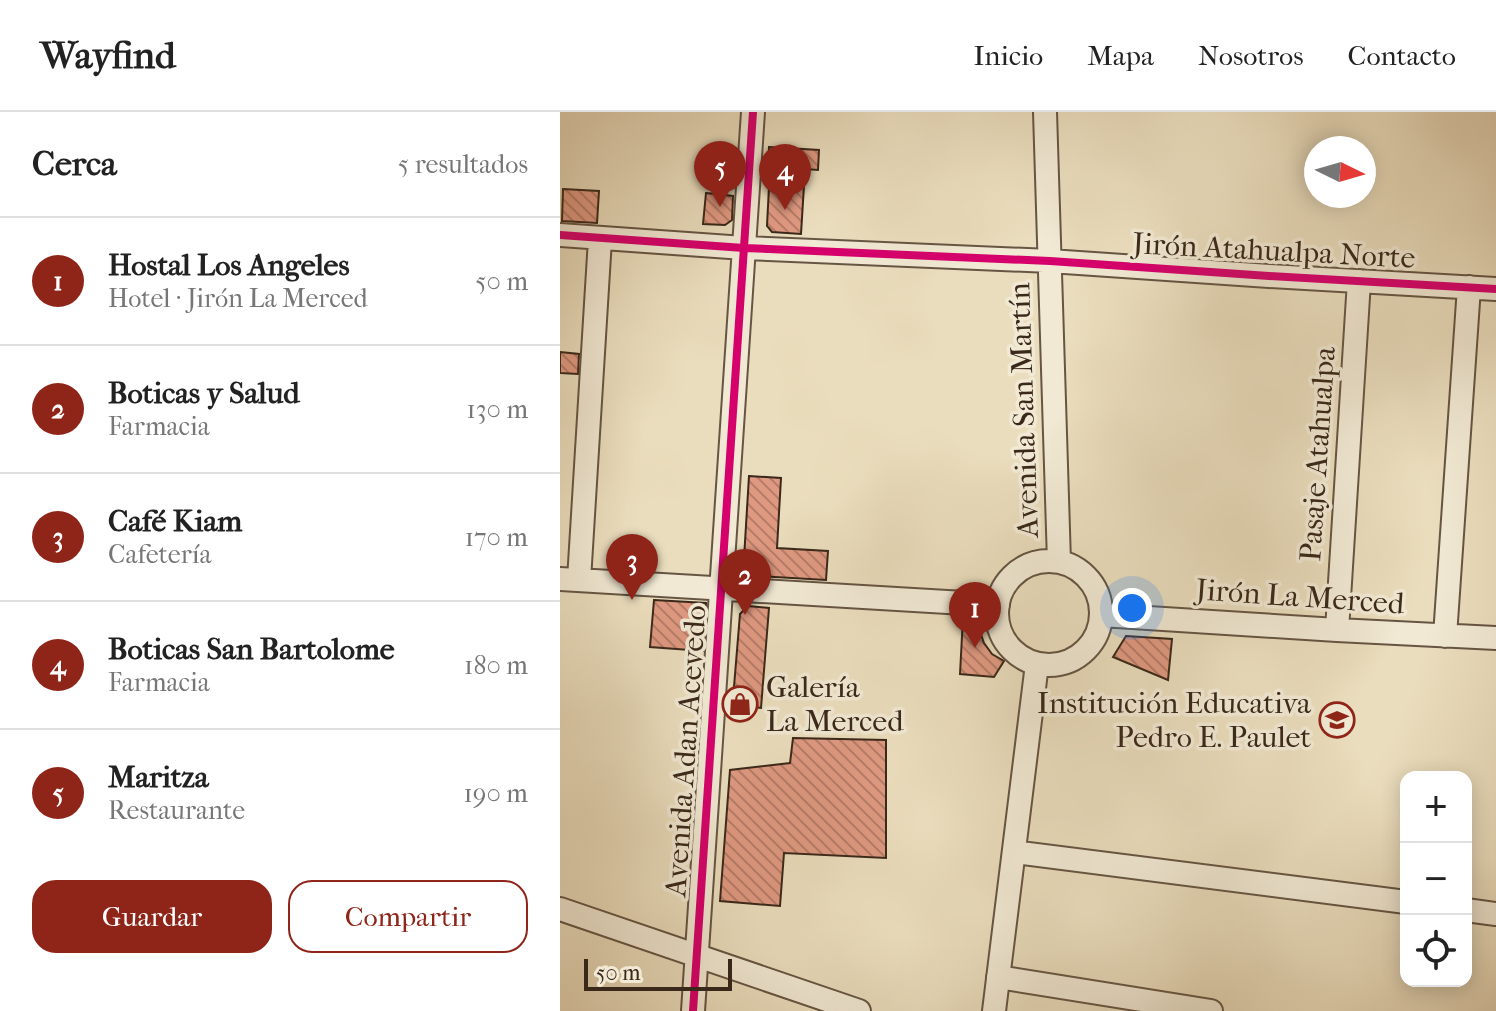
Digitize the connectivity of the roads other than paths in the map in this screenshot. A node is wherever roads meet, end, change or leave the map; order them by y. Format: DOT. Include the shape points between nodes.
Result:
graph roads {
  1 [pos="753,112"];
  2 [pos="1045,112"];
  3 [pos="560,235"];
  4 [pos="600,239"];
  5 [pos="744,248"];
  6 [pos="1050,261"];
  7 [pos="1359,281"];
  8 [pos="1469,287"];
  9 [pos="1496,289"];
  10 [pos="1059,562"];
  11 [pos="569,579"];
  12 [pos="721,589"];
  13 [pos="998,605"];
  14 [pos="1101,615"];
  15 [pos="1337,630"];
  16 [pos="1445,636"];
  17 [pos="1496,638"];
  18 [pos="1037,664"];
  19 [pos="1014,852"];
  20 [pos="1400,901"];
  21 [pos="560,909"];
  22 [pos="1472,911"];
  23 [pos="1496,914"];
  24 [pos="697,957"];
  25 [pos="998,977"];
  26 [pos="693,1011"];
  27 [pos="859,1011"];
  28 [pos="994,1011"];
  29 [pos="1211,1011"];
  1 -- 5 [label="street, Avenida Adan Acevedo"];
  2 -- 6 [label="street, Avenida San Martín"];
  3 -- 4 [label="street, Jirón Atahualpa Norte"];
  4 -- 5 [label="street, Jirón Atahualpa Norte"];
  4 -- 11 [label="street"];
  5 -- 6 [label="street, Jirón Atahualpa Norte"];
  5 -- 12 [label="street, Avenida Adan Acevedo"];
  6 -- 7 [label="street, Jirón Atahualpa Norte"];
  6 -- 10 [label="street, Avenida San Martín"];
  7 -- 8 [label="street, Jirón Atahualpa Norte"];
  7 -- 15 [label="street, Pasaje Atahualpa"];
  8 -- 9 [label="street, Jirón Atahualpa Norte"];
  8 -- 16 [label="street"];
  10 -- 13 [label="street" via="1026,566 1008,582"];
  10 -- 14 [label="street" via="1072,566 1094,586"];
  11 -- 12 [label="street"];
  12 -- 13 [label="street"];
  12 -- 24 [label="street, Avenida Adan Acevedo"];
  13 -- 18 [label="street" via="1002,635 1023,658"];
  14 -- 15 [label="street, Jirón La Merced"];
  14 -- 18 [label="street" via="1091,643 1080,654 1052,665"];
  15 -- 16 [label="street, Jirón La Merced"];
  16 -- 17 [label="street, Jirón La Merced"];
  18 -- 19 [label="street"];
  19 -- 20 [label="street"];
  19 -- 25 [label="street"];
  21 -- 24 [label="street"];
  22 -- 23 [label="street"];
  24 -- 26 [label="street, Avenida Adan Acevedo"];
  24 -- 27 [label="street"];
  25 -- 28 [label="street"];
  25 -- 29 [label="street"];
}
